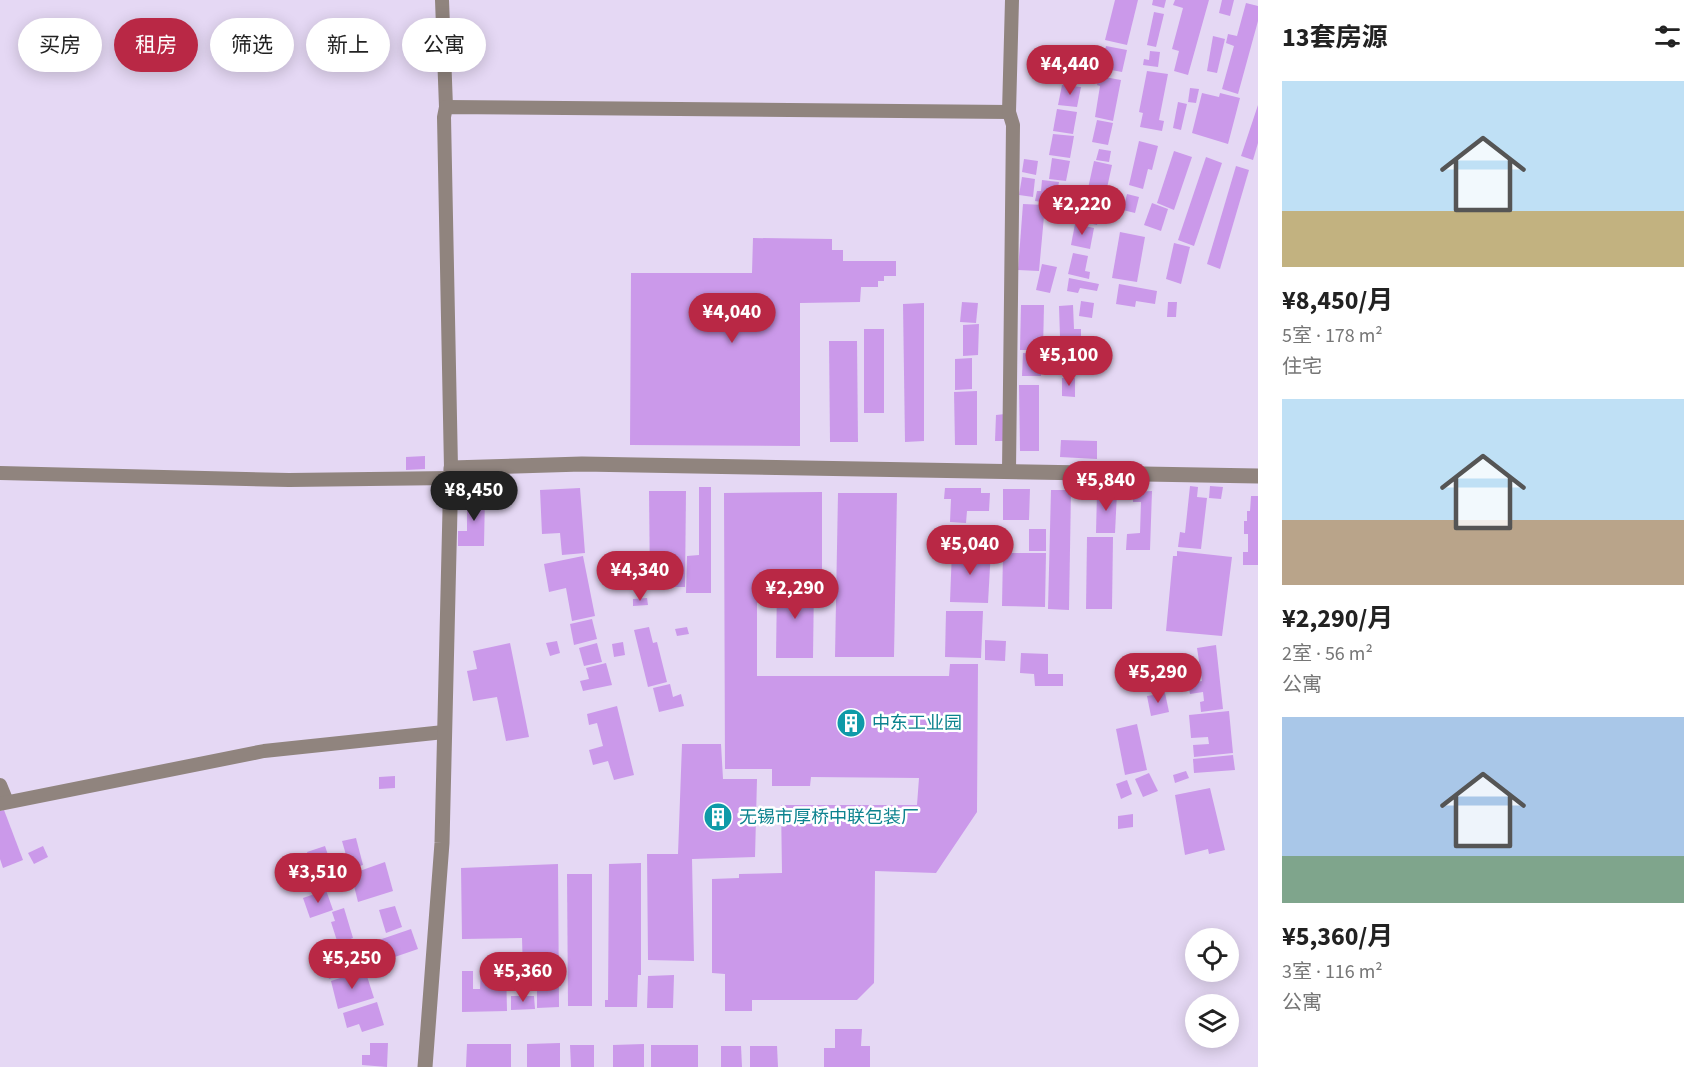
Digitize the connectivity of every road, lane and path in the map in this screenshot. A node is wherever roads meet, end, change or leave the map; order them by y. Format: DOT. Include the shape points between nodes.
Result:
graph roads {
  1 [pos="442,0"];
  2 [pos="1012,0"];
  3 [pos="446,107"];
  4 [pos="1009,112"];
  5 [pos="1009,471"];
  6 [pos="0,473"];
  7 [pos="451,473"];
  8 [pos="1258,476"];
  9 [pos="444,732"];
  10 [pos="0,785"];
  11 [pos="4,803"];
  12 [pos="425,1067"];
  1 -- 3 [label="street"];
  2 -- 4 [label="street"];
  3 -- 4 [label="street"];
  3 -- 7 [label="street"];
  4 -- 5 [label="street" via="1013,125"];
  5 -- 7 [label="street" via="582,464"];
  5 -- 8 [label="street"];
  6 -- 7 [label="street" via="289,480"];
  7 -- 9 [label="street"];
  9 -- 11 [label="street" via="264,751"];
  9 -- 12 [label="street" via="441,854"];
  10 -- 11 [label="street"];
}
